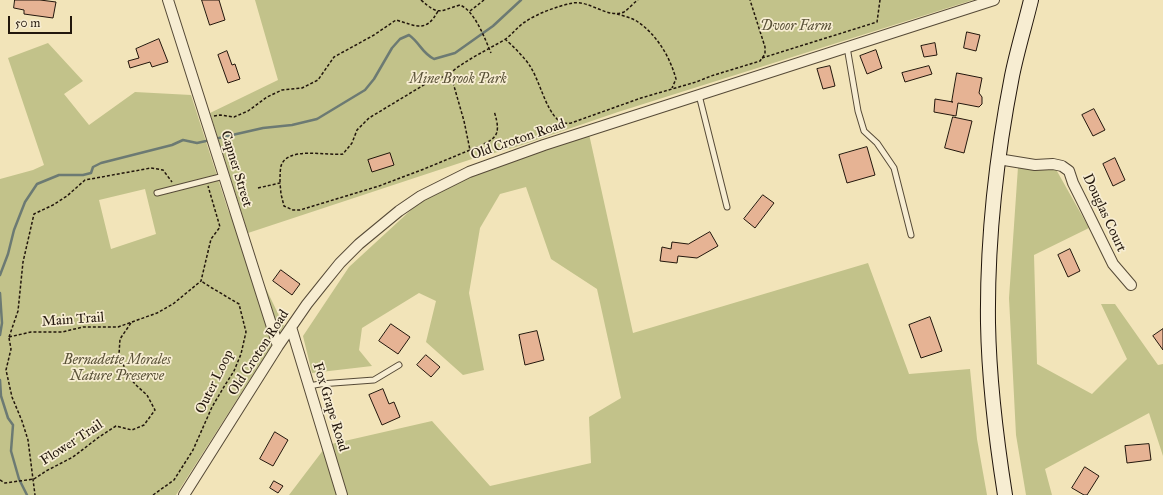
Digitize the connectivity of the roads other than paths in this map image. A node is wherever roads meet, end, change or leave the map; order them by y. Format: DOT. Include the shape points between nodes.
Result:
graph roads {
  1 [pos="168,0"];
  2 [pos="994,0"];
  3 [pos="1031,0"];
  4 [pos="847,47"];
  5 [pos="699,95"];
  6 [pos="998,159"];
  7 [pos="224,176"];
  8 [pos="157,193"];
  9 [pos="727,207"];
  10 [pos="911,235"];
  11 [pos="1131,285"];
  12 [pos="291,327"];
  13 [pos="278,346"];
  14 [pos="399,365"];
  15 [pos="309,386"];
  16 [pos="184,495"];
  17 [pos="342,495"];
  18 [pos="1005,495"];
  1 -- 7 [label="street, Capner Street"];
  2 -- 4 [label="street, Old Croton Road"];
  3 -- 6 [label="main road" via="1012,76"];
  4 -- 5 [label="street, Old Croton Road"];
  4 -- 10 [label="lane" via="864,131 877,143 894,168"];
  5 -- 9 [label="lane"];
  5 -- 12 [label="street, Old Croton Road" via="494,162 456,177 421,196 394,215 340,263"];
  6 -- 11 [label="street, Douglas Court" via="1035,165 1053,164 1069,171 1113,264"];
  6 -- 18 [label="main road" via="990,237 988,324 991,385"];
  7 -- 8 [label="lane"];
  7 -- 13 [label="street, Capner Street"];
  12 -- 13 [label="street, Old Croton Road"];
  12 -- 15 [label="street, Fox Grape Road"];
  13 -- 16 [label="street, Old Croton Road"];
  14 -- 15 [label="lane" via="374,380"];
  15 -- 17 [label="street, Fox Grape Road"];
}
